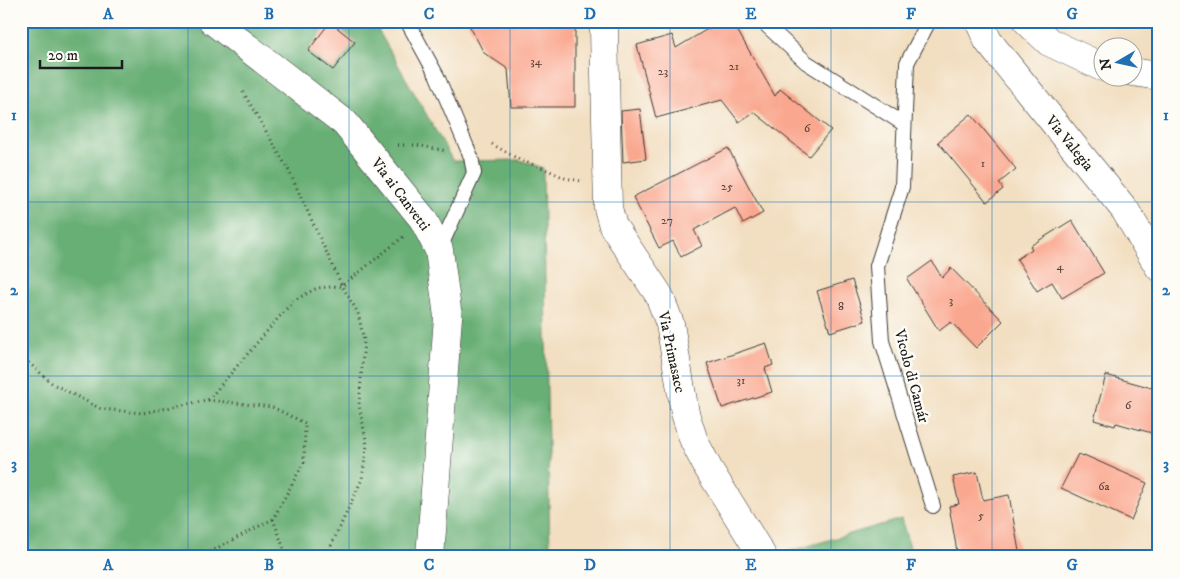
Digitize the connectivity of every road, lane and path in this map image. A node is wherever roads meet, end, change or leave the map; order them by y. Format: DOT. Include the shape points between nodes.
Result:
graph roads {
  1 [pos="214,21"];
  2 [pos="407,21"];
  3 [pos="602,21"];
  4 [pos="764,21"];
  5 [pos="929,21"];
  6 [pos="979,21"];
  7 [pos="1027,21"];
  8 [pos="1092,62"];
  9 [pos="1142,73"];
  10 [pos="1159,76"];
  11 [pos="243,92"];
  12 [pos="904,124"];
  13 [pos="492,144"];
  14 [pos="365,146"];
  15 [pos="471,157"];
  16 [pos="609,186"];
  17 [pos="423,219"];
  18 [pos="439,250"];
  19 [pos="1159,267"];
  20 [pos="342,286"];
  21 [pos="21,356"];
  22 [pos="207,400"];
  23 [pos="933,506"];
  24 [pos="273,519"];
  25 [pos="200,557"];
  26 [pos="287,557"];
  27 [pos="326,557"];
  28 [pos="430,557"];
  29 [pos="763,557"];
  1 -- 14 [label="street, Via ai Canvetti" via="345,122"];
  2 -- 15 [label="lane" via="437,76"];
  3 -- 16 [label="street, Via Primasacc"];
  4 -- 12 [label="lane" via="806,62"];
  5 -- 12 [label="lane, Vicolo di Camár" via="907,63"];
  6 -- 19 [label="street, Via Valegia" via="988,41 1125,210"];
  7 -- 8 [label="street" via="1049,42"];
  9 -- 10 [label="street"];
  11 -- 20 [label="path" via="288,169"];
  12 -- 23 [label="lane, Vicolo di Camár" via="902,186 878,266 882,341"];
  13 -- 16 [label="path" via="520,160 565,178"];
  14 -- 15 [label="path" via="416,145"];
  14 -- 17 [label="street, Via ai Canvetti"];
  15 -- 18 [label="lane" via="474,173"];
  16 -- 29 [label="street, Via Primasacc" via="608,208 613,226 659,295 670,324 685,413 694,441"];
  17 -- 18 [label="street, Via ai Canvetti"];
  17 -- 20 [label="path"];
  18 -- 28 [label="street, Via ai Canvetti" via="448,316"];
  20 -- 22 [label="path" via="317,288 293,301"];
  20 -- 27 [label="path" via="358,313 364,341 359,405 367,445 362,479"];
  21 -- 22 [label="path" via="53,384 101,409 143,413"];
  22 -- 24 [label="path" via="272,407 305,423 304,462"];
  24 -- 25 [label="path"];
  24 -- 26 [label="path"];
}
